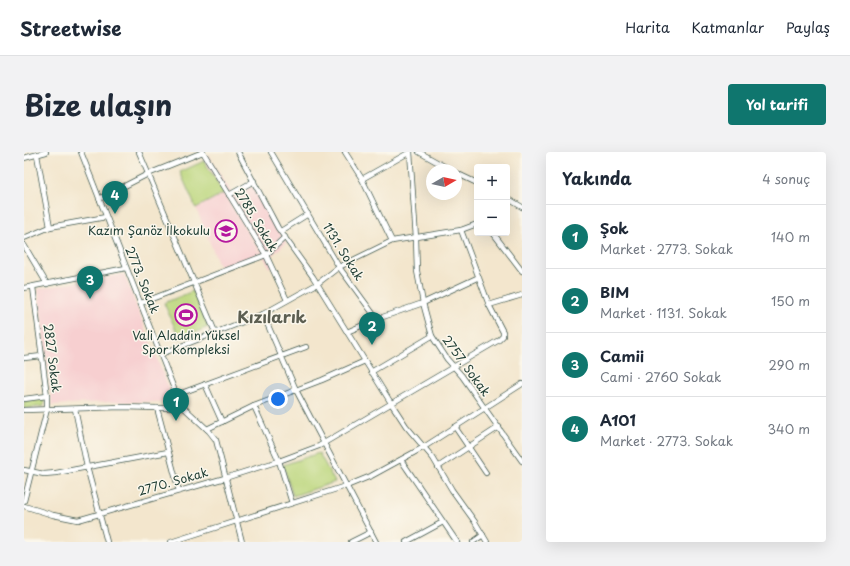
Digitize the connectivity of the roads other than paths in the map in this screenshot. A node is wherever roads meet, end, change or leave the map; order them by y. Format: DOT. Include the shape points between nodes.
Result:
graph roads {
  1 [pos="46,152"];
  2 [pos="81,152"];
  3 [pos="139,152"];
  4 [pos="203,152"];
  5 [pos="238,152"];
  6 [pos="271,152"];
  7 [pos="345,152"];
  8 [pos="410,152"];
  9 [pos="419,152"];
  10 [pos="37,155"];
  11 [pos="24,157"];
  12 [pos="440,164"];
  13 [pos="148,174"];
  14 [pos="462,176"];
  15 [pos="362,179"];
  16 [pos="254,181"];
  17 [pos="474,182"];
  18 [pos="229,195"];
  19 [pos="99,199"];
  20 [pos="510,200"];
  21 [pos="522,207"];
  22 [pos="308,214"];
  23 [pos="106,217"];
  24 [pos="474,225"];
  25 [pos="50,227"];
  26 [pos="461,230"];
  27 [pos="281,231"];
  28 [pos="494,236"];
  29 [pos="285,237"];
  30 [pos="24,238"];
  31 [pos="416,238"];
  32 [pos="392,241"];
  33 [pos="24,244"];
  34 [pos="266,256"];
  35 [pos="339,267"];
  36 [pos="126,268"];
  37 [pos="522,271"];
  38 [pos="479,277"];
  39 [pos="194,283"];
  40 [pos="47,284"];
  41 [pos="317,284"];
  42 [pos="33,287"];
  43 [pos="24,288"];
  44 [pos="522,295"];
  45 [pos="288,300"];
  46 [pos="141,303"];
  47 [pos="423,303"];
  48 [pos="489,305"];
  49 [pos="263,314"];
  50 [pos="377,319"];
  51 [pos="215,332"];
  52 [pos="347,332"];
  53 [pos="432,336"];
  54 [pos="306,347"];
  55 [pos="161,354"];
  56 [pos="282,355"];
  57 [pos="42,356"];
  58 [pos="24,358"];
  59 [pos="365,361"];
  60 [pos="454,367"];
  61 [pos="371,372"];
  62 [pos="205,384"];
  63 [pos="522,384"];
  64 [pos="296,390"];
  65 [pos="176,395"];
  66 [pos="47,396"];
  67 [pos="24,399"];
  68 [pos="391,403"];
  69 [pos="254,406"];
  70 [pos="157,408"];
  71 [pos="183,408"];
  72 [pos="485,408"];
  73 [pos="47,409"];
  74 [pos="75,409"];
  75 [pos="24,410"];
  76 [pos="222,422"];
  77 [pos="455,427"];
  78 [pos="499,427"];
  79 [pos="207,429"];
  80 [pos="325,443"];
  81 [pos="424,447"];
  82 [pos="468,448"];
  83 [pos="168,452"];
  84 [pos="401,460"];
  85 [pos="279,461"];
  86 [pos="522,461"];
  87 [pos="87,467"];
  88 [pos="438,467"];
  89 [pos="24,470"];
  90 [pos="32,472"];
  91 [pos="486,473"];
  92 [pos="225,478"];
  93 [pos="345,486"];
  94 [pos="179,491"];
  95 [pos="24,501"];
  96 [pos="292,503"];
  97 [pos="24,506"];
  98 [pos="100,514"];
  99 [pos="237,521"];
  100 [pos="443,522"];
  101 [pos="371,532"];
  102 [pos="483,535"];
  103 [pos="185,540"];
  104 [pos="107,542"];
  105 [pos="171,542"];
  106 [pos="242,542"];
  107 [pos="351,542"];
  108 [pos="376,542"];
  109 [pos="406,542"];
  110 [pos="457,542"];
  111 [pos="473,542"];
  112 [pos="487,542"];
  1 -- 10 [label="street"];
  2 -- 19 [label="street, 2773. Sokak"];
  3 -- 13 [label="street"];
  4 -- 13 [label="street"];
  4 -- 18 [label="street, 2785. Sokak"];
  5 -- 16 [label="street"];
  6 -- 22 [label="street, 1131. Sokak"];
  7 -- 15 [label="street"];
  8 -- 15 [label="street"];
  8 -- 31 [label="street, 2757. Sokak"];
  9 -- 12 [label="street"];
  10 -- 11 [label="street"];
  10 -- 25 [label="street"];
  13 -- 19 [label="street"];
  13 -- 39 [label="street"];
  14 -- 17 [label="street"];
  15 -- 32 [label="street"];
  16 -- 18 [label="street"];
  16 -- 27 [label="street"];
  18 -- 34 [label="street, 2785. Sokak"];
  19 -- 23 [label="street, 2773. Sokak"];
  20 -- 21 [label="street"];
  22 -- 27 [label="street"];
  22 -- 35 [label="street, 1131. Sokak"];
  23 -- 25 [label="street"];
  23 -- 36 [label="street, 2773. Sokak"];
  24 -- 26 [label="street"];
  25 -- 30 [label="street"];
  26 -- 31 [label="street"];
  26 -- 38 [label="street"];
  27 -- 29 [label="street"];
  28 -- 37 [label="street"];
  29 -- 34 [label="street"];
  29 -- 41 [label="street"];
  31 -- 32 [label="street"];
  31 -- 47 [label="street, 2757. Sokak" via="417,271"];
  32 -- 35 [label="street"];
  33 -- 40 [label="street"];
  34 -- 39 [label="street"];
  34 -- 45 [label="street, 2785. Sokak"];
  35 -- 41 [label="street"];
  35 -- 50 [label="street, 1131. Sokak"];
  36 -- 40 [label="street"];
  36 -- 46 [label="street, 2773. Sokak"];
  38 -- 47 [label="street"];
  38 -- 48 [label="street"];
  39 -- 46 [label="street"];
  39 -- 51 [label="street"];
  40 -- 42 [label="street"];
  41 -- 45 [label="street"];
  41 -- 52 [label="street"];
  42 -- 43 [label="street"];
  42 -- 57 [label="street, 2827 Sokak"];
  44 -- 48 [label="street"];
  45 -- 49 [label="street"];
  46 -- 55 [label="street, 2773. Sokak"];
  47 -- 50 [label="street"];
  47 -- 53 [label="street, 2757. Sokak"];
  48 -- 60 [label="street, 2770. Sokak" via="503,336"];
  49 -- 51 [label="street"];
  49 -- 56 [label="street"];
  50 -- 52 [label="street"];
  51 -- 55 [label="street"];
  52 -- 59 [label="street"];
  53 -- 60 [label="street, 2757. Sokak"];
  53 -- 61 [label="street"];
  54 -- 56 [label="street"];
  55 -- 65 [label="street, 2773. Sokak"];
  56 -- 62 [label="street"];
  56 -- 64 [label="street"];
  57 -- 58 [label="street"];
  57 -- 66 [label="street, 2827 Sokak"];
  59 -- 61 [label="street"];
  59 -- 64 [label="street"];
  60 -- 68 [label="street, 2770. Sokak"];
  60 -- 72 [label="street, 2757. Sokak"];
  61 -- 68 [label="street"];
  62 -- 65 [label="street"];
  62 -- 76 [label="street"];
  63 -- 72 [label="street"];
  64 -- 69 [label="street"];
  64 -- 80 [label="street"];
  65 -- 71 [label="street, 2773. Sokak"];
  66 -- 67 [label="street"];
  66 -- 73 [label="street, 2827 Sokak"];
  68 -- 80 [label="street, 2770. Sokak"];
  68 -- 81 [label="street"];
  69 -- 76 [label="street"];
  69 -- 85 [label="street"];
  70 -- 71 [label="street"];
  70 -- 74 [label="street" via="122,406"];
  70 -- 83 [label="street"];
  71 -- 79 [label="street, 2773. Sokak"];
  72 -- 77 [label="street"];
  72 -- 78 [label="street, 2757. Sokak"];
  73 -- 74 [label="street"];
  73 -- 75 [label="street"];
  73 -- 90 [label="street, 2827 Sokak"];
  74 -- 87 [label="street"];
  76 -- 79 [label="street"];
  77 -- 81 [label="street"];
  77 -- 82 [label="street"];
  78 -- 82 [label="street"];
  78 -- 86 [label="street, 2757. Sokak"];
  79 -- 92 [label="street, 2773. Sokak" via="216,440"];
  80 -- 85 [label="street, 2770. Sokak"];
  80 -- 93 [label="street"];
  81 -- 84 [label="street"];
  81 -- 88 [label="street"];
  82 -- 88 [label="street"];
  82 -- 91 [label="street"];
  83 -- 87 [label="street"];
  83 -- 94 [label="street"];
  84 -- 93 [label="street"];
  84 -- 100 [label="street"];
  85 -- 92 [label="street, 2770. Sokak"];
  85 -- 96 [label="street"];
  87 -- 90 [label="street" via="52,474"];
  87 -- 98 [label="street"];
  88 -- 102 [label="street"];
  89 -- 90 [label="street"];
  90 -- 95 [label="street, 2827 Sokak"];
  92 -- 94 [label="street, 2770. Sokak"];
  92 -- 99 [label="street, 2773. Sokak"];
  93 -- 96 [label="street"];
  93 -- 101 [label="street"];
  94 -- 98 [label="street, 2770. Sokak"];
  96 -- 99 [label="street"];
  97 -- 98 [label="street, 2770. Sokak" via="78,520"];
  98 -- 104 [label="street"];
  99 -- 103 [label="street"];
  99 -- 106 [label="street, 2773. Sokak"];
  100 -- 109 [label="street"];
  100 -- 110 [label="street"];
  101 -- 107 [label="street"];
  101 -- 108 [label="street"];
  102 -- 111 [label="street"];
  102 -- 112 [label="street"];
  103 -- 105 [label="street"];
}
